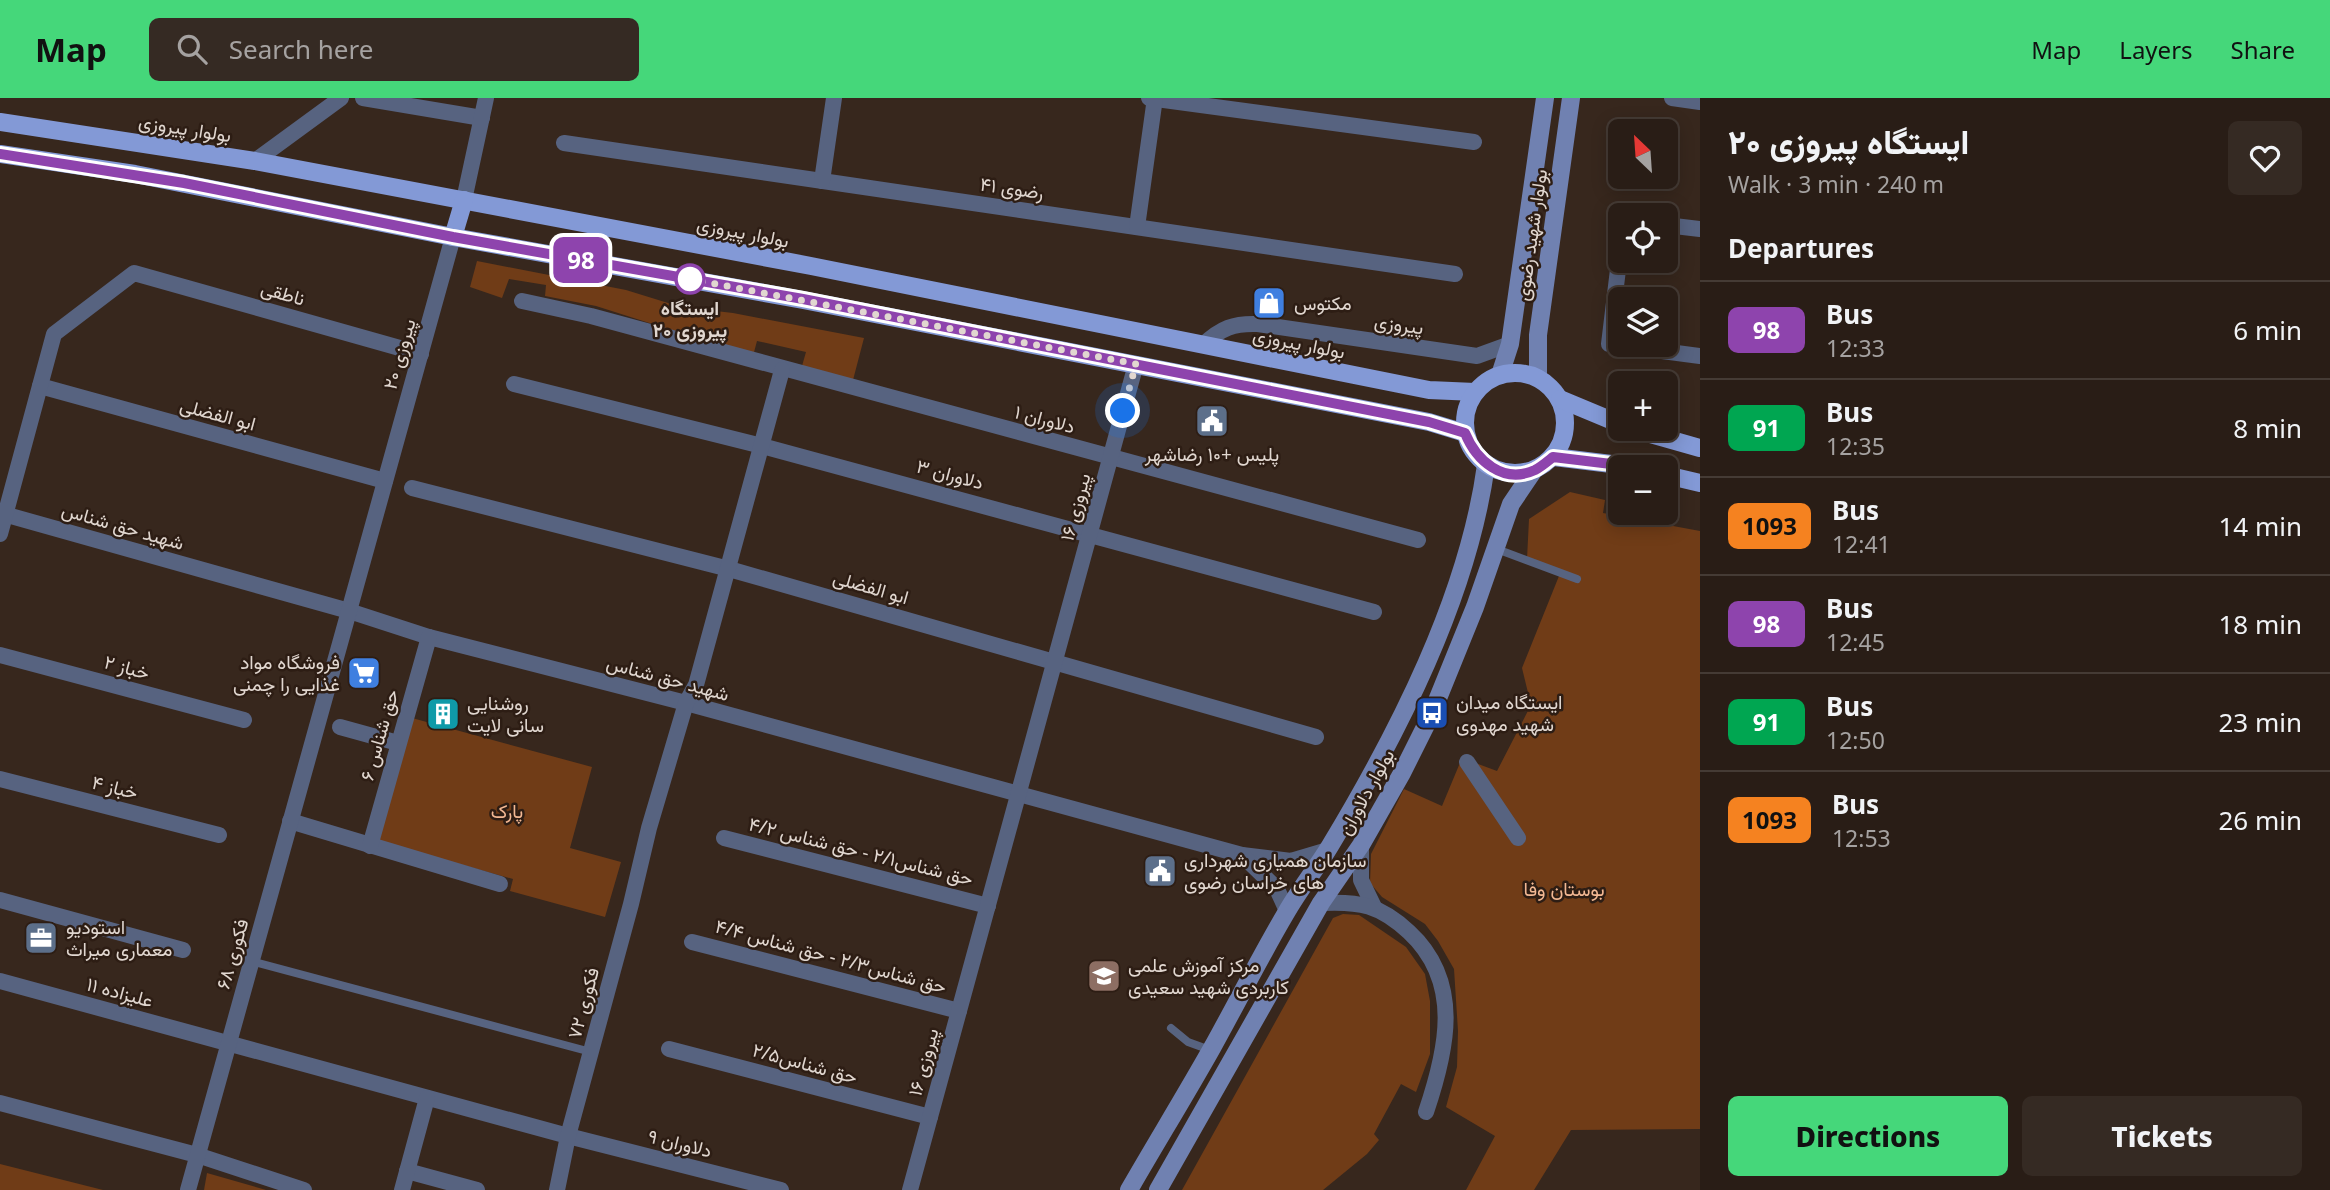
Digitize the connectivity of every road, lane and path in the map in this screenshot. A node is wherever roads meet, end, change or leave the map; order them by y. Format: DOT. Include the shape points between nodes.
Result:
graph roads {
  1 [pos="341,98"];
  2 [pos="363,98"];
  3 [pos="486,98"];
  4 [pos="834,98"];
  5 [pos="1149,98"];
  6 [pos="1155,98"];
  7 [pos="1545,98"];
  8 [pos="1571,98"];
  9 [pos="1672,98"];
  10 [pos="1700,102"];
  11 [pos="482,118"];
  12 [pos="0,122"];
  13 [pos="1474,142"];
  14 [pos="564,143"];
  15 [pos="0,154"];
  16 [pos="255,161"];
  17 [pos="822,181"];
  18 [pos="464,200"];
  19 [pos="1678,226"];
  20 [pos="1137,227"];
  21 [pos="1700,229"];
  22 [pos="453,237"];
  23 [pos="1618,273"];
  24 [pos="1455,274"];
  25 [pos="522,301"];
  26 [pos="1510,344"];
  27 [pos="1203,345"];
  28 [pos="421,354"];
  29 [pos="1700,356"];
  30 [pos="1136,364"];
  31 [pos="782,369"];
  32 [pos="1500,375"];
  33 [pos="1538,378"];
  34 [pos="514,384"];
  35 [pos="40,386"];
  36 [pos="1475,392"];
  37 [pos="1560,399"];
  38 [pos="1608,419"];
  39 [pos="1465,433"];
  40 [pos="1675,441"];
  41 [pos="762,446"];
  42 [pos="1700,448"];
  43 [pos="1553,457"];
  44 [pos="1110,458"];
  45 [pos="1608,464"];
  46 [pos="1486,465"];
  47 [pos="1534,470"];
  48 [pos="1678,478"];
  49 [pos="385,481"];
  50 [pos="1700,483"];
  51 [pos="412,488"];
  52 [pos="3,514"];
  53 [pos="1090,533"];
  54 [pos="0,534"];
  55 [pos="1418,540"];
  56 [pos="1494,548"];
  57 [pos="729,569"];
  58 [pos="1577,579"];
  59 [pos="349,611"];
  60 [pos="1374,612"];
  61 [pos="429,637"];
  62 [pos="0,655"];
  63 [pos="1054,661"];
  64 [pos="686,703"];
  65 [pos="244,720"];
  66 [pos="340,727"];
  67 [pos="1316,737"];
  68 [pos="398,743"];
  69 [pos="1467,762"];
  70 [pos="0,779"];
  71 [pos="1018,793"];
  72 [pos="290,821"];
  73 [pos="219,835"];
  74 [pos="724,838"];
  75 [pos="1518,838"];
  76 [pos="1361,845"];
  77 [pos="370,846"];
  78 [pos="1328,850"];
  79 [pos="1242,855"];
  80 [pos="500,884"];
  81 [pos="0,900"];
  82 [pos="1321,903"];
  83 [pos="988,906"];
  84 [pos="1374,907"];
  85 [pos="1287,911"];
  86 [pos="692,942"];
  87 [pos="183,950"];
  88 [pos="251,961"];
  89 [pos="0,981"];
  90 [pos="959,1011"];
  91 [pos="1171,1028"];
  92 [pos="229,1043"];
  93 [pos="669,1049"];
  94 [pos="1210,1050"];
  95 [pos="592,1052"];
  96 [pos="427,1098"];
  97 [pos="0,1103"];
  98 [pos="1426,1112"];
  99 [pos="930,1117"];
  100 [pos="568,1136"];
  101 [pos="197,1155"];
  102 [pos="407,1171"];
  103 [pos="188,1190"];
  104 [pos="304,1190"];
  105 [pos="402,1190"];
  106 [pos="477,1190"];
  107 [pos="556,1190"];
  108 [pos="781,1190"];
  109 [pos="909,1190"];
  110 [pos="1129,1190"];
  111 [pos="1158,1190"];
  1 -- 16 [label="street"];
  2 -- 11 [label="street"];
  3 -- 11 [label="street"];
  4 -- 17 [label="street"];
  5 -- 6 [label="street"];
  6 -- 13 [label="street"];
  6 -- 20 [label="street"];
  7 -- 26 [label="street, بولوار شهید رضوی"];
  8 -- 33 [label="street, بولوار شهید رضوی" via="1538,335"];
  9 -- 10 [label="street"];
  11 -- 18 [label="street"];
  12 -- 16 [label="main road, بولوار پیروزی"];
  14 -- 17 [label="street, رضوی ۴۱"];
  15 -- 22 [label="main road" via="135,174"];
  16 -- 18 [label="main road, بولوار پیروزی"];
  17 -- 20 [label="street, رضوی ۴۱"];
  18 -- 22 [label="main road"];
  18 -- 27 [label="main road, بولوار پیروزی"];
  19 -- 21 [label="street"];
  20 -- 24 [label="street, رضوی ۴۱"];
  22 -- 28 [label="street, پیروزی ۲۰"];
  22 -- 30 [label="main road"];
  23 -- 29 [label="street" via="1609,344"];
  25 -- 31 [label="street, دلاوران ۱"];
  26 -- 27 [label="street, پیروزی" via="1477,356 1238,323 1218,331"];
  26 -- 32 [label="street, بولوار شهید رضوی"];
  27 -- 36 [label="main road, بولوار پیروزی" via="1429,390"];
  28 -- 35 [label="street, ناطقی" via="134,273 54,334"];
  28 -- 49 [label="street, پیروزی ۲۰"];
  30 -- 39 [label="main road"];
  30 -- 44 [label="street, پیروزی ۱۶"];
  31 -- 41 [label="street, فکوری ۷۲"];
  31 -- 44 [label="street, دلاوران ۱"];
  32 -- 33 [label="main road" via="1520,373"];
  32 -- 36 [label="main road"];
  33 -- 37 [label="main road"];
  34 -- 41 [label="street, دلاوران ۳"];
  35 -- 49 [label="street, ابو الفضلی"];
  35 -- 52 [label="street"];
  36 -- 39 [label="main road" via="1467,409"];
  37 -- 38 [label="main road"];
  37 -- 43 [label="main road" via="1566,417 1564,439"];
  39 -- 46 [label="main road" via="1472,451"];
  40 -- 42 [label="main road"];
  41 -- 53 [label="street, دلاوران ۳"];
  41 -- 57 [label="street, فکوری ۷۲"];
  43 -- 45 [label="main road"];
  43 -- 47 [label="main road"];
  44 -- 53 [label="street, پیروزی ۱۶"];
  44 -- 55 [label="street, دلاوران ۱"];
  46 -- 47 [label="main road" via="1518,474"];
  46 -- 78 [label="street, بولوار دلاوران" via="1470,543 1446,615 1381,760"];
  47 -- 56 [label="street, بولوار دلاوران" via="1511,504"];
  48 -- 50 [label="main road"];
  49 -- 59 [label="street, پیروزی ۲۰"];
  51 -- 57 [label="street, ابو الفضلی"];
  52 -- 54 [label="street"];
  52 -- 59 [label="street, شهید حق شناس"];
  53 -- 60 [label="street, دلاوران ۳"];
  53 -- 63 [label="street, پیروزی ۱۶"];
  56 -- 58 [label="lane"];
  56 -- 76 [label="street, بولوار دلاوران" via="1432,713"];
  57 -- 63 [label="street, ابو الفضلی"];
  57 -- 64 [label="street, فکوری ۷۲" via="696,685"];
  59 -- 61 [label="street, شهید حق شناس"];
  59 -- 72 [label="street, فکوری ۶۸"];
  61 -- 64 [label="street, شهید حق شناس"];
  61 -- 68 [label="street, حق شناس ۶"];
  62 -- 65 [label="street, خباز ۲"];
  63 -- 67 [label="street, ابو الفضلی"];
  63 -- 71 [label="street, پیروزی ۱۶"];
  64 -- 71 [label="street, شهید حق شناس"];
  64 -- 95 [label="street, فکوری ۷۲"];
  66 -- 68 [label="street"];
  68 -- 77 [label="street, حق شناس ۶"];
  69 -- 75 [label="street"];
  70 -- 73 [label="street, خباز ۴"];
  71 -- 79 [label="street, شهید حق شناس"];
  71 -- 83 [label="street, پیروزی ۱۶"];
  72 -- 77 [label="street"];
  72 -- 88 [label="street, فکوری ۶۸"];
  74 -- 83 [label="street, حق شناس۲/۱ - حق شناس ۴/۲"];
  76 -- 82 [label="street, بولوار دلاوران"];
  76 -- 84 [label="street" via="1361,880"];
  77 -- 80 [label="street"];
  78 -- 79 [label="street, شهید حق شناس" via="1291,861"];
  78 -- 85 [label="street, بولوار دلاوران"];
  79 -- 85 [label="street" via="1277,888"];
  81 -- 87 [label="street"];
  82 -- 84 [label="street"];
  82 -- 111 [label="street, بولوار دلاوران"];
  83 -- 90 [label="street, پیروزی ۱۶"];
  84 -- 98 [label="street" via="1421,943 1441,979 1446,1043"];
  85 -- 94 [label="street, بولوار دلاوران"];
  86 -- 90 [label="street, حق شناس۲/۳ - حق شناس ۴/۴"];
  88 -- 92 [label="street, فکوری ۶۸"];
  88 -- 95 [label="lane"];
  89 -- 92 [label="street, علیزاده ۱۱"];
  90 -- 99 [label="street, پیروزی ۱۶"];
  91 -- 94 [label="lane" via="1188,1042"];
  92 -- 96 [label="street, علیزاده ۱۱"];
  92 -- 101 [label="street, فکوری ۶۸"];
  93 -- 99 [label="street, حق شناس۲/۵"];
  94 -- 110 [label="street, بولوار دلاوران"];
  95 -- 100 [label="street, فکوری ۷۲"];
  96 -- 100 [label="street, دلاوران ۹"];
  96 -- 102 [label="street"];
  97 -- 101 [label="street"];
  99 -- 109 [label="street, پیروزی ۱۶"];
  100 -- 107 [label="street, فکوری ۷۲"];
  100 -- 108 [label="street, دلاوران ۹"];
  101 -- 103 [label="street, فکوری ۶۸"];
  101 -- 104 [label="street"];
  102 -- 105 [label="street"];
  102 -- 106 [label="street"];
}
